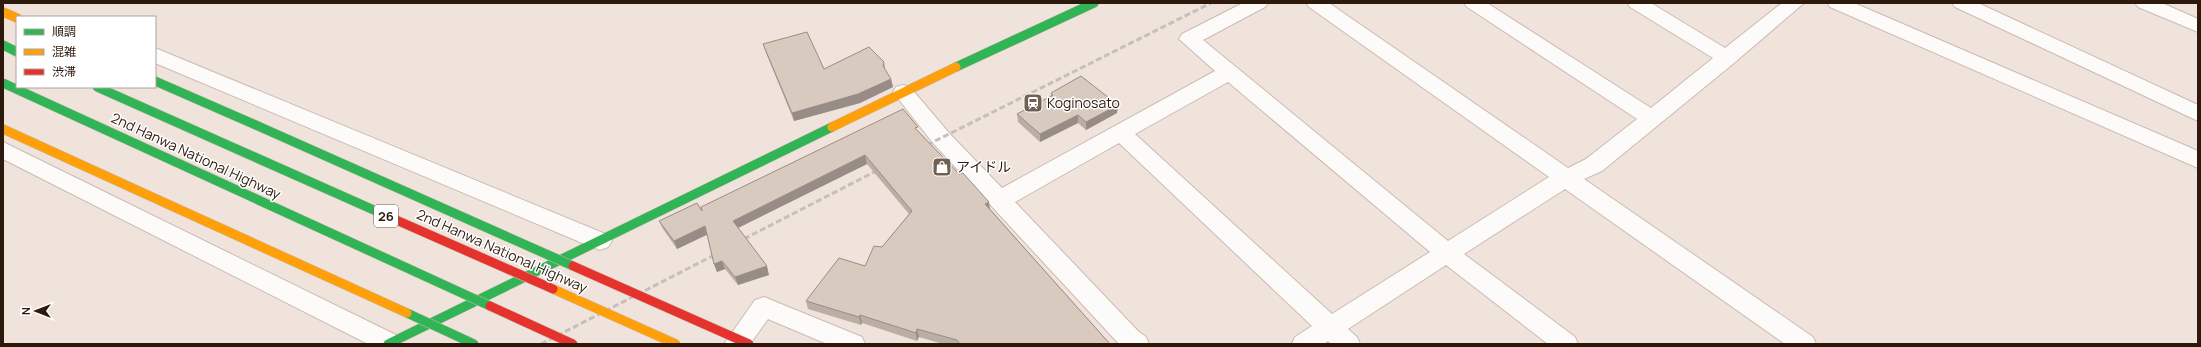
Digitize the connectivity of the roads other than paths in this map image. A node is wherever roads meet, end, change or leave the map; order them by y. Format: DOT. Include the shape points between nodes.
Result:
graph roads {
  1 [pos="1094,3"];
  2 [pos="1258,3"];
  3 [pos="1316,3"];
  4 [pos="1474,3"];
  5 [pos="1637,3"];
  6 [pos="1794,3"];
  7 [pos="1837,3"];
  8 [pos="1962,3"];
  9 [pos="2145,3"];
  10 [pos="3,12"];
  11 [pos="16,18"];
  12 [pos="2198,26"];
  13 [pos="3,46"];
  14 [pos="16,52"];
  15 [pos="156,55"];
  16 [pos="1727,58"];
  17 [pos="1228,73"];
  18 [pos="156,81"];
  19 [pos="3,83"];
  20 [pos="99,88"];
  21 [pos="903,92"];
  22 [pos="2198,114"];
  23 [pos="1651,118"];
  24 [pos="3,128"];
  25 [pos="1121,133"];
  26 [pos="3,150"];
  27 [pos="2198,160"];
  28 [pos="1566,178"];
  29 [pos="999,200"];
  30 [pos="600,241"];
  31 [pos="1447,253"];
  32 [pos="1329,328"];
  33 [pos="388,344"];
  34 [pos="474,344"];
  35 [pos="573,344"];
  36 [pos="676,344"];
  37 [pos="736,344"];
  38 [pos="749,344"];
  39 [pos="853,344"];
  40 [pos="1137,344"];
  41 [pos="1304,344"];
  42 [pos="1348,344"];
  43 [pos="1566,344"];
  44 [pos="1804,344"];
  1 -- 21 [label="main road"];
  2 -- 17 [label="street" via="1189,39"];
  3 -- 28 [label="street"];
  4 -- 23 [label="street"];
  5 -- 16 [label="street"];
  6 -- 16 [label="street"];
  7 -- 27 [label="street"];
  8 -- 22 [label="street"];
  9 -- 12 [label="street"];
  10 -- 11 [label="main road"];
  13 -- 14 [label="main road"];
  15 -- 30 [label="street"];
  16 -- 23 [label="street"];
  17 -- 25 [label="street"];
  17 -- 31 [label="street"];
  18 -- 38 [label="main road, bridge"];
  19 -- 35 [label="main road, 2nd Hanwa National Highway, bridge"];
  20 -- 36 [label="main road, 2nd Hanwa National Highway / 26, bridge"];
  21 -- 29 [label="street" via="941,138"];
  21 -- 30 [label="main road"];
  23 -- 28 [label="street" via="1594,165"];
  24 -- 34 [label="main road, bridge"];
  25 -- 29 [label="street"];
  25 -- 32 [label="street"];
  26 -- 33 [label="street"];
  28 -- 31 [label="street"];
  28 -- 44 [label="street"];
  29 -- 40 [label="street"];
  30 -- 33 [label="main road"];
  31 -- 32 [label="street"];
  31 -- 43 [label="street"];
  32 -- 41 [label="street"];
  32 -- 42 [label="street"];
  37 -- 39 [label="street" via="764,307"];
}
